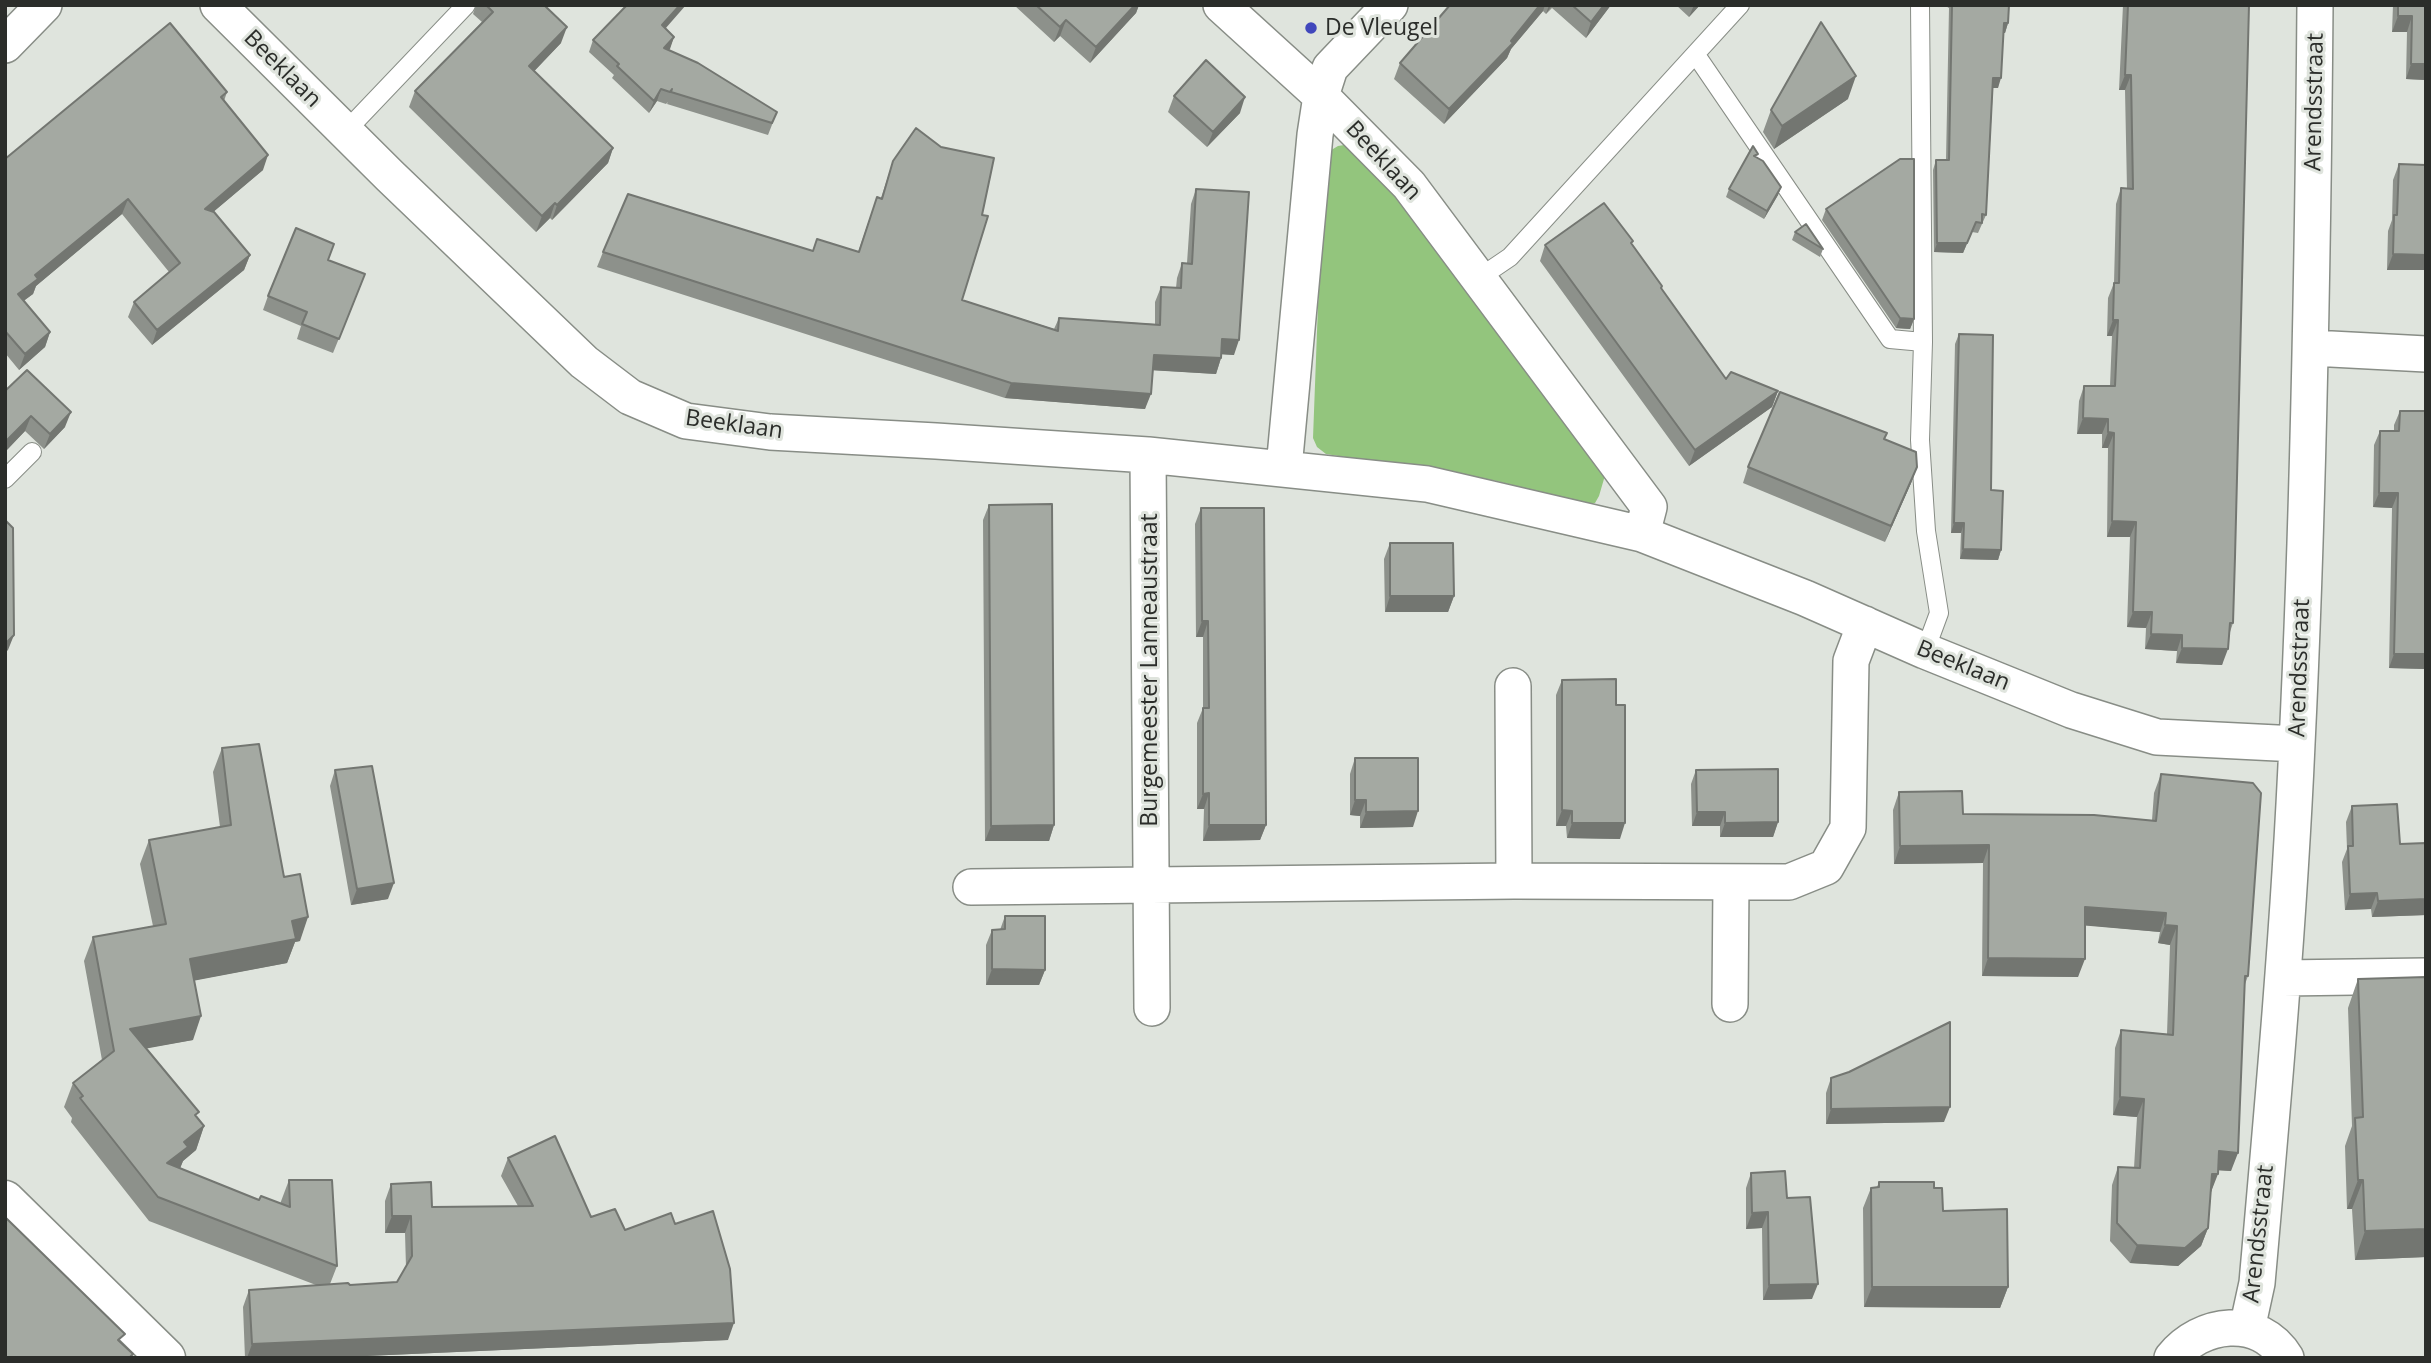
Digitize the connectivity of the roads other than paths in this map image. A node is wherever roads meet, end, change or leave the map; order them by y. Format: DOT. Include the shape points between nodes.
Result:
graph roads {
  1 [pos="44,5"];
  2 [pos="218,5"];
  3 [pos="466,5"];
  4 [pos="1221,5"];
  5 [pos="1390,5"];
  6 [pos="1740,5"];
  7 [pos="1920,5"];
  8 [pos="2315,5"];
  9 [pos="5,45"];
  10 [pos="1696,55"];
  11 [pos="1321,96"];
  12 [pos="345,132"];
  13 [pos="1479,278"];
  14 [pos="1923,342"];
  15 [pos="2312,348"];
  16 [pos="2426,354"];
  17 [pos="32,452"];
  18 [pos="1148,455"];
  19 [pos="1284,468"];
  20 [pos="5,480"];
  21 [pos="1642,534"];
  22 [pos="1865,624"];
  23 [pos="1925,650"];
  24 [pos="1513,686"];
  25 [pos="2297,744"];
  26 [pos="1514,881"];
  27 [pos="1731,882"];
  28 [pos="1152,884"];
  29 [pos="971,887"];
  30 [pos="2426,976"];
  31 [pos="2283,978"];
  32 [pos="1730,1004"];
  33 [pos="1152,1008"];
  34 [pos="5,1200"];
  35 [pos="2247,1329"];
  36 [pos="166,1358"];
  37 [pos="2172,1358"];
  38 [pos="2286,1358"];
  1 -- 9 [label="street"];
  2 -- 12 [label="street, Beeklaan"];
  3 -- 12 [label="lane"];
  4 -- 11 [label="street"];
  5 -- 11 [label="street" via="1330,68"];
  6 -- 10 [label="lane"];
  7 -- 14 [label="lane"];
  8 -- 15 [label="street, Arendsstraat"];
  10 -- 13 [label="lane" via="1510,257"];
  10 -- 14 [label="lane" via="1890,339"];
  11 -- 13 [label="street, Beeklaan" via="1409,185"];
  11 -- 19 [label="street, Beeklaan"];
  12 -- 18 [label="street, Beeklaan" via="584,362 631,397 686,421 771,432"];
  13 -- 21 [label="street, Beeklaan" via="1649,507"];
  14 -- 23 [label="lane" via="1920,440 1926,531 1939,613"];
  15 -- 16 [label="street"];
  15 -- 25 [label="street, Arendsstraat"];
  17 -- 20 [label="lane"];
  18 -- 19 [label="street, Beeklaan"];
  18 -- 28 [label="street, Burgemeester Lanneaustraat"];
  19 -- 21 [label="street, Beeklaan" via="1427,484"];
  21 -- 22 [label="street, Beeklaan"];
  22 -- 23 [label="street, Beeklaan"];
  22 -- 27 [label="street" via="1851,661 1848,828 1826,867 1789,883"];
  23 -- 25 [label="street, Beeklaan" via="2071,710 2157,737"];
  24 -- 26 [label="street"];
  25 -- 31 [label="street, Arendsstraat"];
  26 -- 27 [label="street"];
  26 -- 28 [label="street"];
  27 -- 32 [label="street"];
  28 -- 29 [label="street"];
  28 -- 33 [label="street, Burgemeester Lanneaustraat"];
  30 -- 31 [label="street"];
  31 -- 35 [label="street, Arendsstraat" via="2257,1283"];
  34 -- 36 [label="main road"];
  35 -- 37 [label="street" via="2224,1327 2201,1333"];
  35 -- 38 [label="street" via="2267,1338"];
}
